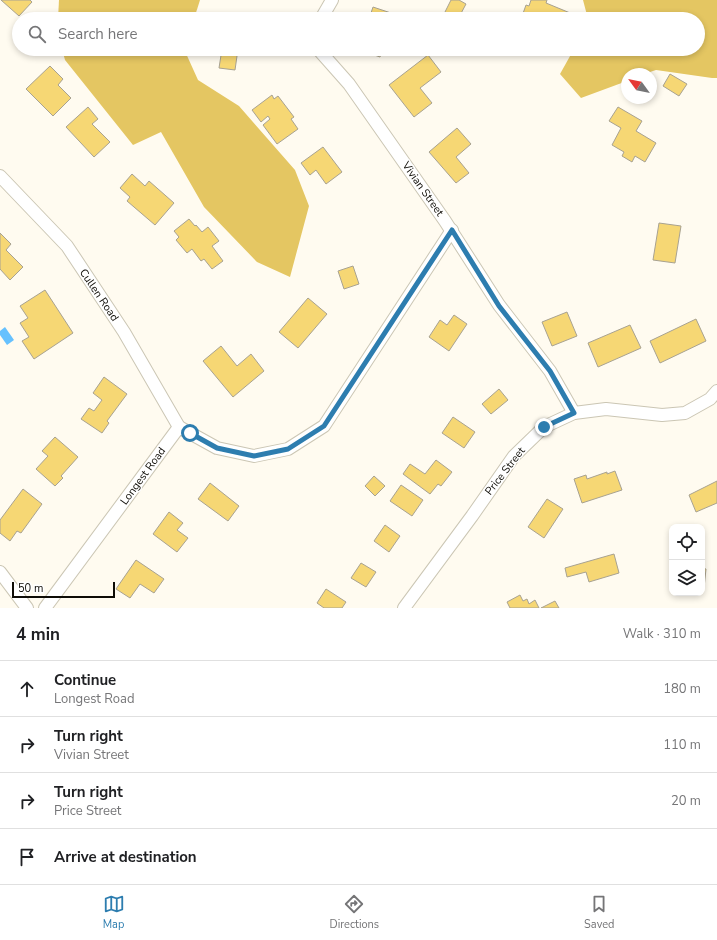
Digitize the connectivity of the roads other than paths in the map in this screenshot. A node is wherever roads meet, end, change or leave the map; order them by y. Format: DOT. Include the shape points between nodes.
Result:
graph roads {
  1 [pos="332,0"];
  2 [pos="325,12"];
  3 [pos="324,56"];
  4 [pos="0,176"];
  5 [pos="452,230"];
  6 [pos="717,391"];
  7 [pos="574,413"];
  8 [pos="179,427"];
  9 [pos="0,572"];
  10 [pos="27,608"];
  11 [pos="46,608"];
  12 [pos="404,608"];
  1 -- 2 [label="street"];
  3 -- 5 [label="street, Vivian Street" via="349,84"];
  4 -- 8 [label="street, Cullen Road" via="67,246 124,332"];
  5 -- 7 [label="street, Vivian Street" via="499,306 550,371"];
  5 -- 8 [label="street" via="324,426 288,449 254,456 217,448"];
  6 -- 7 [label="street, Price Street" via="710,399 685,413 662,415 606,409"];
  7 -- 12 [label="street, Price Street" via="544,427 514,456"];
  8 -- 11 [label="street, Longest Road"];
  9 -- 10 [label="street"];
}
